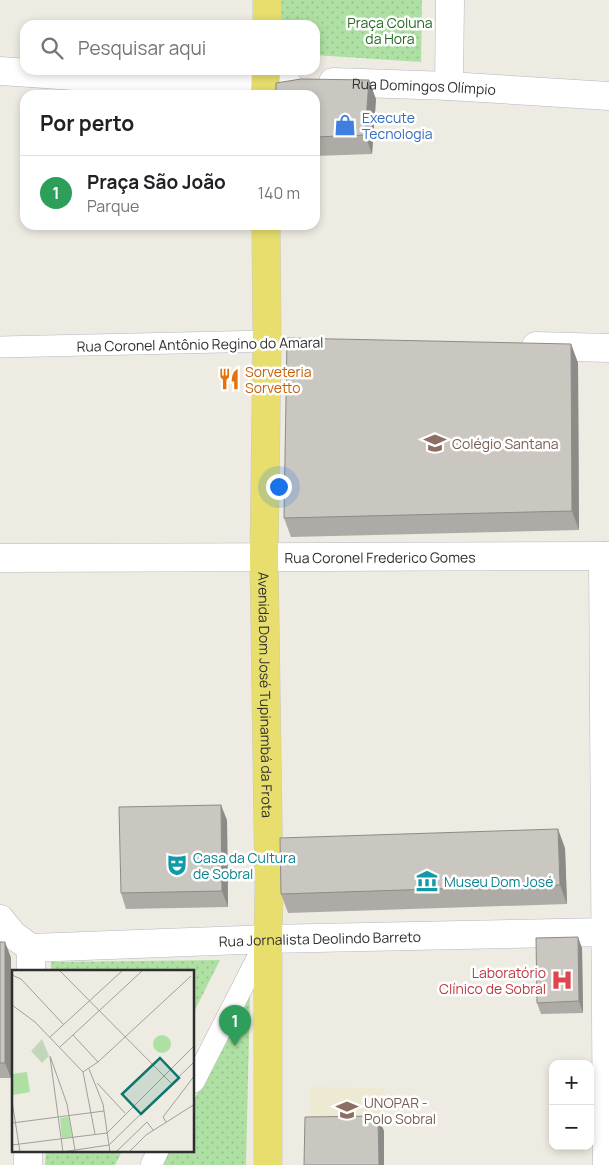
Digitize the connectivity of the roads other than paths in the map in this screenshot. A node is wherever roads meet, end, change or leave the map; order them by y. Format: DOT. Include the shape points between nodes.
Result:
graph roads {
  1 [pos="267,0"];
  2 [pos="450,0"];
  3 [pos="267,20"];
  4 [pos="0,72"];
  5 [pos="20,73"];
  6 [pos="61,75"];
  7 [pos="265,85"];
  8 [pos="449,86"];
  9 [pos="609,96"];
  10 [pos="266,230"];
  11 [pos="267,341"];
  12 [pos="296,342"];
  13 [pos="511,346"];
  14 [pos="0,347"];
  15 [pos="609,348"];
  16 [pos="606,556"];
  17 [pos="0,558"];
  18 [pos="264,558"];
  19 [pos="0,919"];
  20 [pos="607,932"];
  21 [pos="268,939"];
  22 [pos="31,960"];
  23 [pos="195,1080"];
  24 [pos="28,1152"];
  25 [pos="158,1152"];
  26 [pos="28,1165"];
  27 [pos="151,1165"];
  28 [pos="268,1165"];
  29 [pos="607,1165"];
  1 -- 3 [label="main road"];
  2 -- 8 [label="street"];
  4 -- 5 [label="street, Rua Domingos Olímpio"];
  6 -- 7 [label="street, Rua Domingos Olímpio"];
  7 -- 8 [label="street, Rua Domingos Olímpio" via="344,82"];
  8 -- 9 [label="street, Rua Domingos Olímpio"];
  10 -- 11 [label="main road, Avenida Dom José Tupinambá da Frota"];
  11 -- 12 [label="street, Rua Coronel Antônio Regino do Amaral"];
  11 -- 14 [label="street, Rua Coronel Antônio Regino do Amaral"];
  11 -- 18 [label="main road, Avenida Dom José Tupinambá da Frota"];
  13 -- 15 [label="street"];
  16 -- 18 [label="street, Rua Coronel Frederico Gomes"];
  16 -- 20 [label="street"];
  17 -- 18 [label="street, Rua Coronel Frederico Gomes"];
  18 -- 21 [label="main road, Avenida Dom José Tupinambá da Frota"];
  19 -- 22 [label="street"];
  20 -- 21 [label="street, Rua Jornalista Deolindo Barreto"];
  20 -- 29 [label="street"];
  21 -- 22 [label="street, Rua Jornalista Deolindo Barreto"];
  21 -- 23 [label="street"];
  21 -- 28 [label="main road, Avenida Dom José Tupinambá da Frota"];
  24 -- 26 [label="street"];
  25 -- 27 [label="street"];
}
